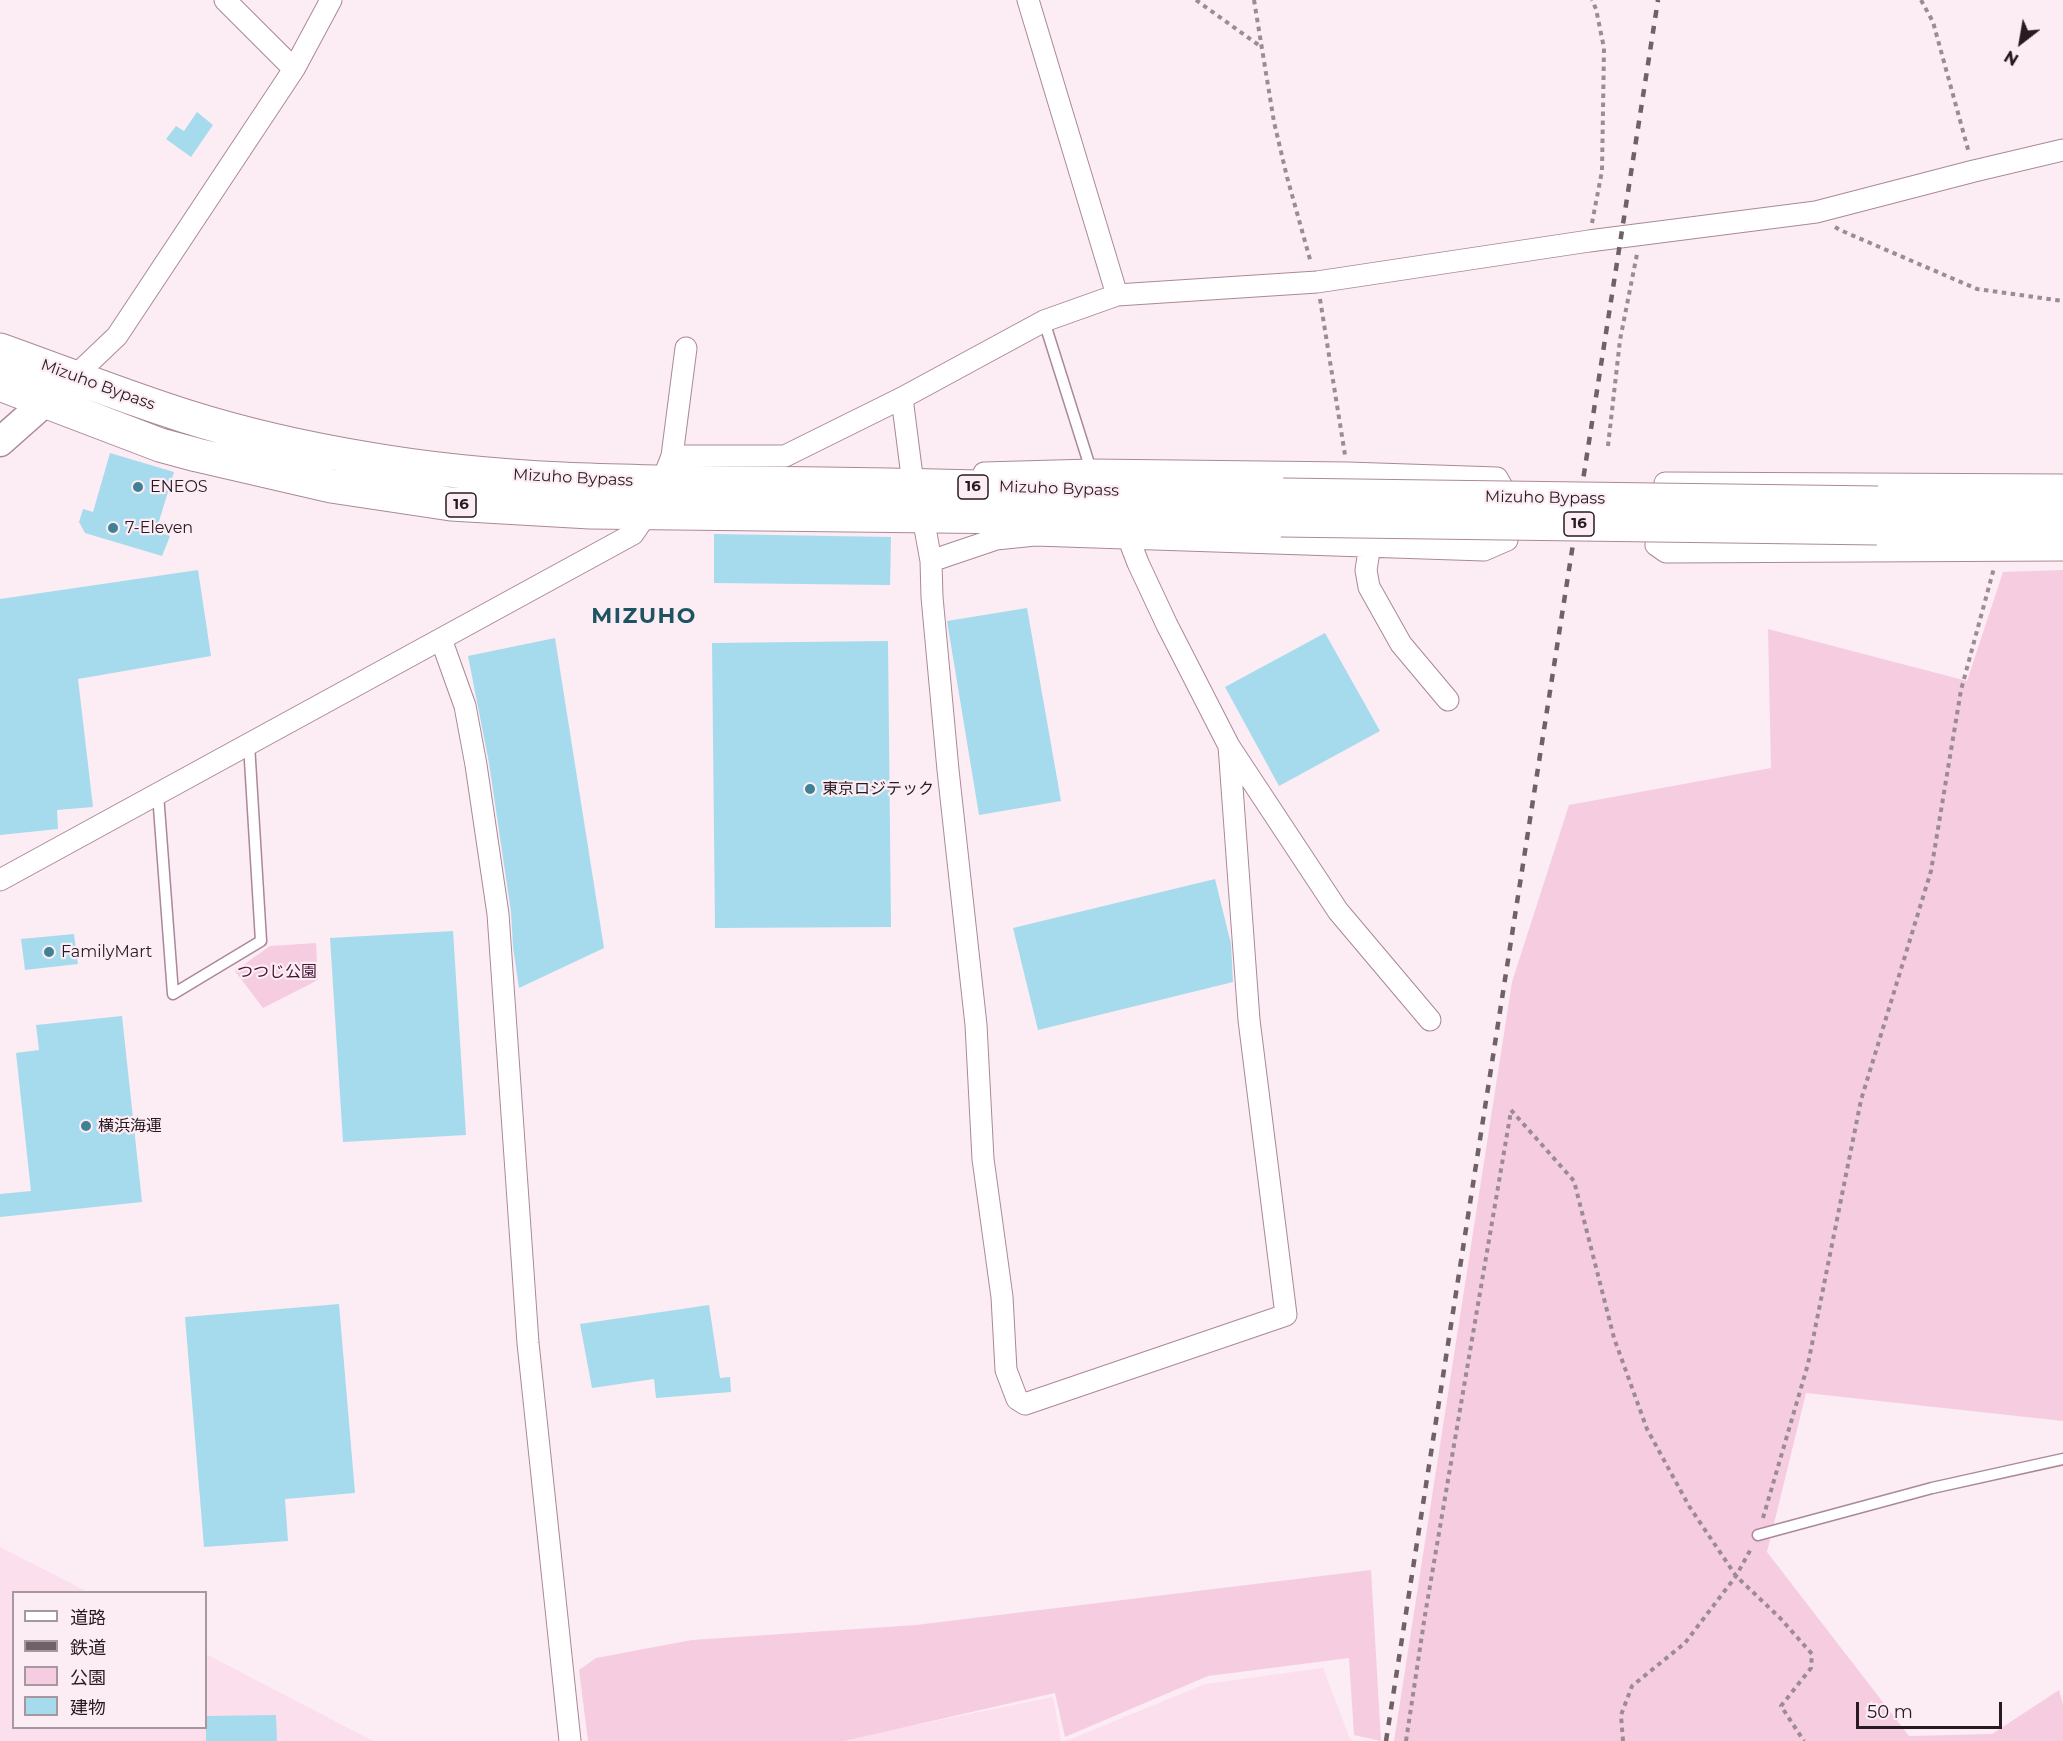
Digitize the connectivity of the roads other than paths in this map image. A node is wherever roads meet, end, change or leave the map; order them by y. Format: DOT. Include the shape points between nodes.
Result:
graph roads {
  1 [pos="225,0"];
  2 [pos="331,0"];
  3 [pos="1028,0"];
  4 [pos="294,69"];
  5 [pos="2063,150"];
  6 [pos="1118,295"];
  7 [pos="1044,321"];
  8 [pos="686,348"];
  9 [pos="0,350"];
  10 [pos="74,377"];
  11 [pos="0,384"];
  12 [pos="902,398"];
  13 [pos="44,401"];
  14 [pos="0,442"];
  15 [pos="667,469"];
  16 [pos="1091,470"];
  17 [pos="900,480"];
  18 [pos="2063,485"];
  19 [pos="2063,505"];
  20 [pos="1282,507"];
  21 [pos="650,512"];
  22 [pos="1877,516"];
  23 [pos="923,517"];
  24 [pos="2063,529"];
  25 [pos="1128,537"];
  26 [pos="1370,545"];
  27 [pos="2063,550"];
  28 [pos="931,561"];
  29 [pos="441,639"];
  30 [pos="1448,700"];
  31 [pos="249,744"];
  32 [pos="1229,746"];
  33 [pos="158,794"];
  34 [pos="0,880"];
  35 [pos="1430,1020"];
  36 [pos="2063,1459"];
  37 [pos="1758,1535"];
  38 [pos="570,1741"];
  1 -- 4 [label="street"];
  2 -- 4 [label="street"];
  3 -- 6 [label="street"];
  4 -- 10 [label="street" via="117,336"];
  5 -- 6 [label="street" via="1816,212 1317,282"];
  6 -- 7 [label="street"];
  7 -- 12 [label="street"];
  7 -- 16 [label="lane"];
  8 -- 15 [label="street"];
  9 -- 10 [label="highway, Mizuho Bypass / 16"];
  10 -- 13 [label="street"];
  10 -- 15 [label="highway, Mizuho Bypass / 16" via="186,417 287,444 367,459 456,471 612,481"];
  11 -- 13 [label="highway, Mizuho Bypass / 16"];
  12 -- 15 [label="street" via="784,456"];
  12 -- 17 [label="street"];
  13 -- 14 [label="street"];
  13 -- 21 [label="highway, Mizuho Bypass / 16" via="160,445 331,486 451,504"];
  15 -- 17 [label="highway, Mizuho Bypass / 16"];
  15 -- 21 [label="street"];
  16 -- 17 [label="street"];
  16 -- 26 [label="street" via="1497,478 1512,504 1508,540 1484,550"];
  17 -- 20 [label="highway, Mizuho Bypass / 16"];
  18 -- 27 [label="street" via="1665,483 1656,544 1666,552"];
  19 -- 22 [label="highway, Mizuho Bypass / 16"];
  20 -- 22 [label="highway, Mizuho Bypass / 16, bridge"];
  20 -- 23 [label="highway, Mizuho Bypass / 16"];
  21 -- 23 [label="highway, Mizuho Bypass / 16"];
  21 -- 29 [label="street" via="633,534"];
  22 -- 24 [label="highway, Mizuho Bypass / 16"];
  23 -- 28 [label="street"];
  25 -- 26 [label="street"];
  25 -- 28 [label="street" via="1035,535 996,539"];
  25 -- 32 [label="street" via="1167,625"];
  26 -- 30 [label="street" via="1368,587 1401,644"];
  28 -- 32 [label="street" via="947,759 976,1025 982,1159 1002,1297 1006,1370 1017,1399 1025,1404 1286,1316 1249,1020"];
  29 -- 31 [label="street"];
  29 -- 38 [label="street" via="465,706 498,914 528,1343"];
  31 -- 33 [label="street"];
  31 -- 33 [label="lane" via="261,941 173,994"];
  32 -- 35 [label="street" via="1338,911"];
  33 -- 34 [label="street"];
  36 -- 37 [label="lane" via="1932,1488"];
}
